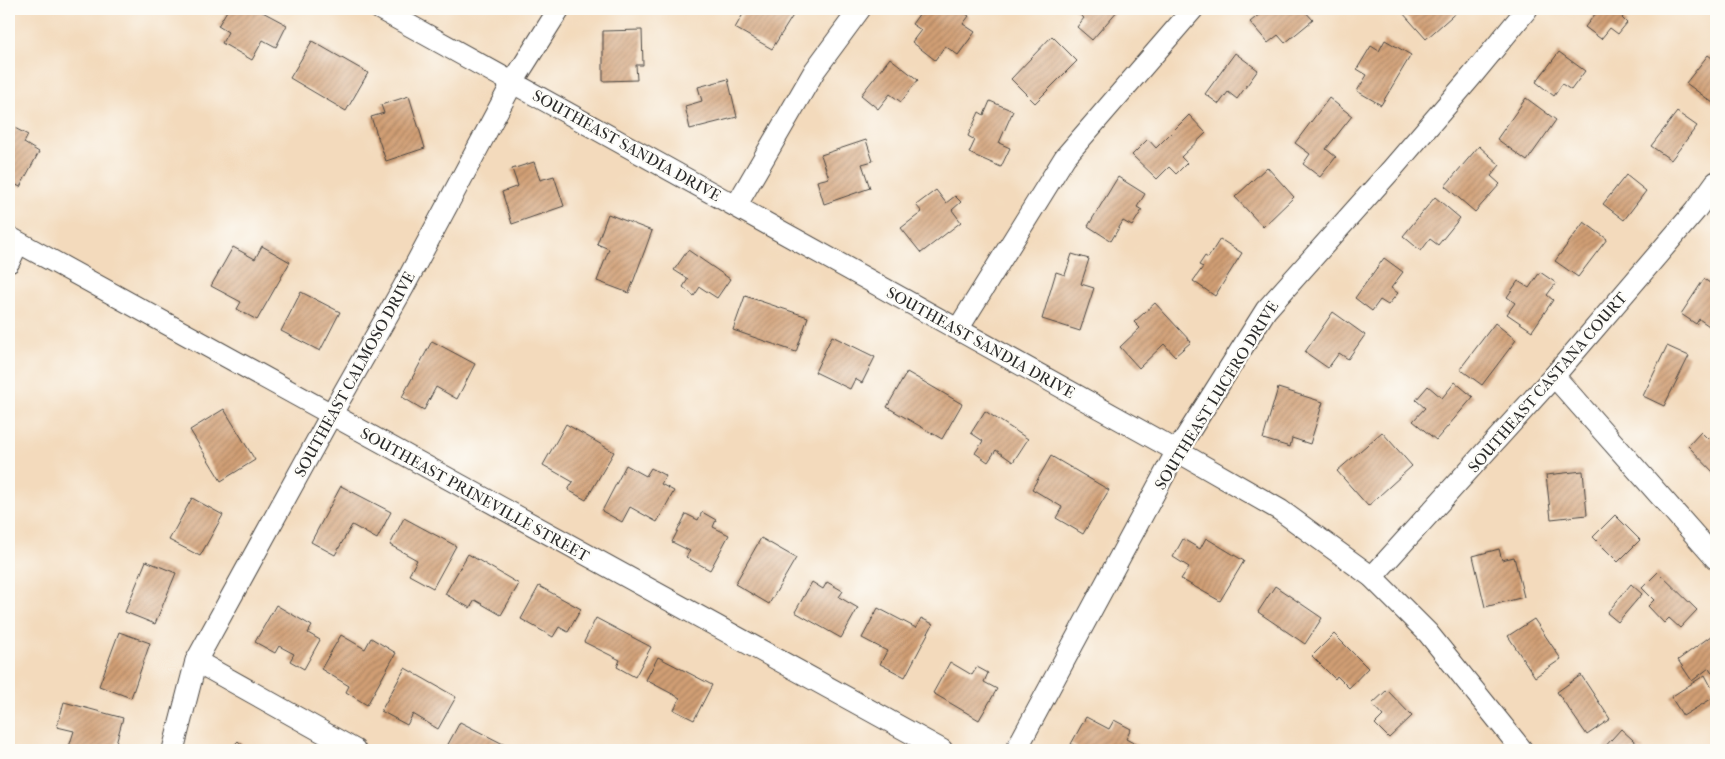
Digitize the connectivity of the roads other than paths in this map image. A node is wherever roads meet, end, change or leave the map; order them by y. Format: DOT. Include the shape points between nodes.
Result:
graph roads {
  1 [pos="380,9"];
  2 [pos="559,9"];
  3 [pos="860,9"];
  4 [pos="1193,9"];
  5 [pos="1527,9"];
  6 [pos="513,82"];
  7 [pos="1716,182"];
  8 [pos="736,206"];
  9 [pos="14,240"];
  10 [pos="9,262"];
  11 [pos="958,329"];
  12 [pos="1554,376"];
  13 [pos="331,415"];
  14 [pos="1177,451"];
  15 [pos="1716,560"];
  16 [pos="1372,577"];
  17 [pos="196,661"];
  18 [pos="173,750"];
  19 [pos="355,750"];
  20 [pos="942,750"];
  21 [pos="1016,750"];
  22 [pos="1522,750"];
  1 -- 6 [label="street, SOUTHEAST SANDIA DRIVE"];
  2 -- 6 [label="street, SOUTHEAST CALMOSO DRIVE"];
  3 -- 8 [label="street" via="816,70"];
  4 -- 11 [label="street" via="1065,157"];
  5 -- 14 [label="street, SOUTHEAST LUCERO DRIVE" via="1404,155 1266,310"];
  6 -- 8 [label="street, SOUTHEAST SANDIA DRIVE"];
  6 -- 13 [label="street, SOUTHEAST CALMOSO DRIVE"];
  7 -- 12 [label="street, SOUTHEAST CASTANA COURT" via="1695,212"];
  8 -- 11 [label="street, SOUTHEAST SANDIA DRIVE"];
  9 -- 10 [label="street"];
  9 -- 13 [label="street, SOUTHEAST PRINEVILLE STREET"];
  11 -- 14 [label="street, SOUTHEAST SANDIA DRIVE"];
  12 -- 15 [label="street"];
  12 -- 16 [label="street, SOUTHEAST CASTANA COURT"];
  13 -- 17 [label="street, SOUTHEAST CALMOSO DRIVE"];
  13 -- 20 [label="street, SOUTHEAST PRINEVILLE STREET"];
  14 -- 16 [label="street, SOUTHEAST SANDIA DRIVE" via="1280,510"];
  14 -- 21 [label="street, SOUTHEAST LUCERO DRIVE"];
  16 -- 22 [label="street, SOUTHEAST SANDIA DRIVE" via="1428,633"];
  17 -- 18 [label="street, SOUTHEAST CALMOSO DRIVE"];
  17 -- 19 [label="street"];
}
